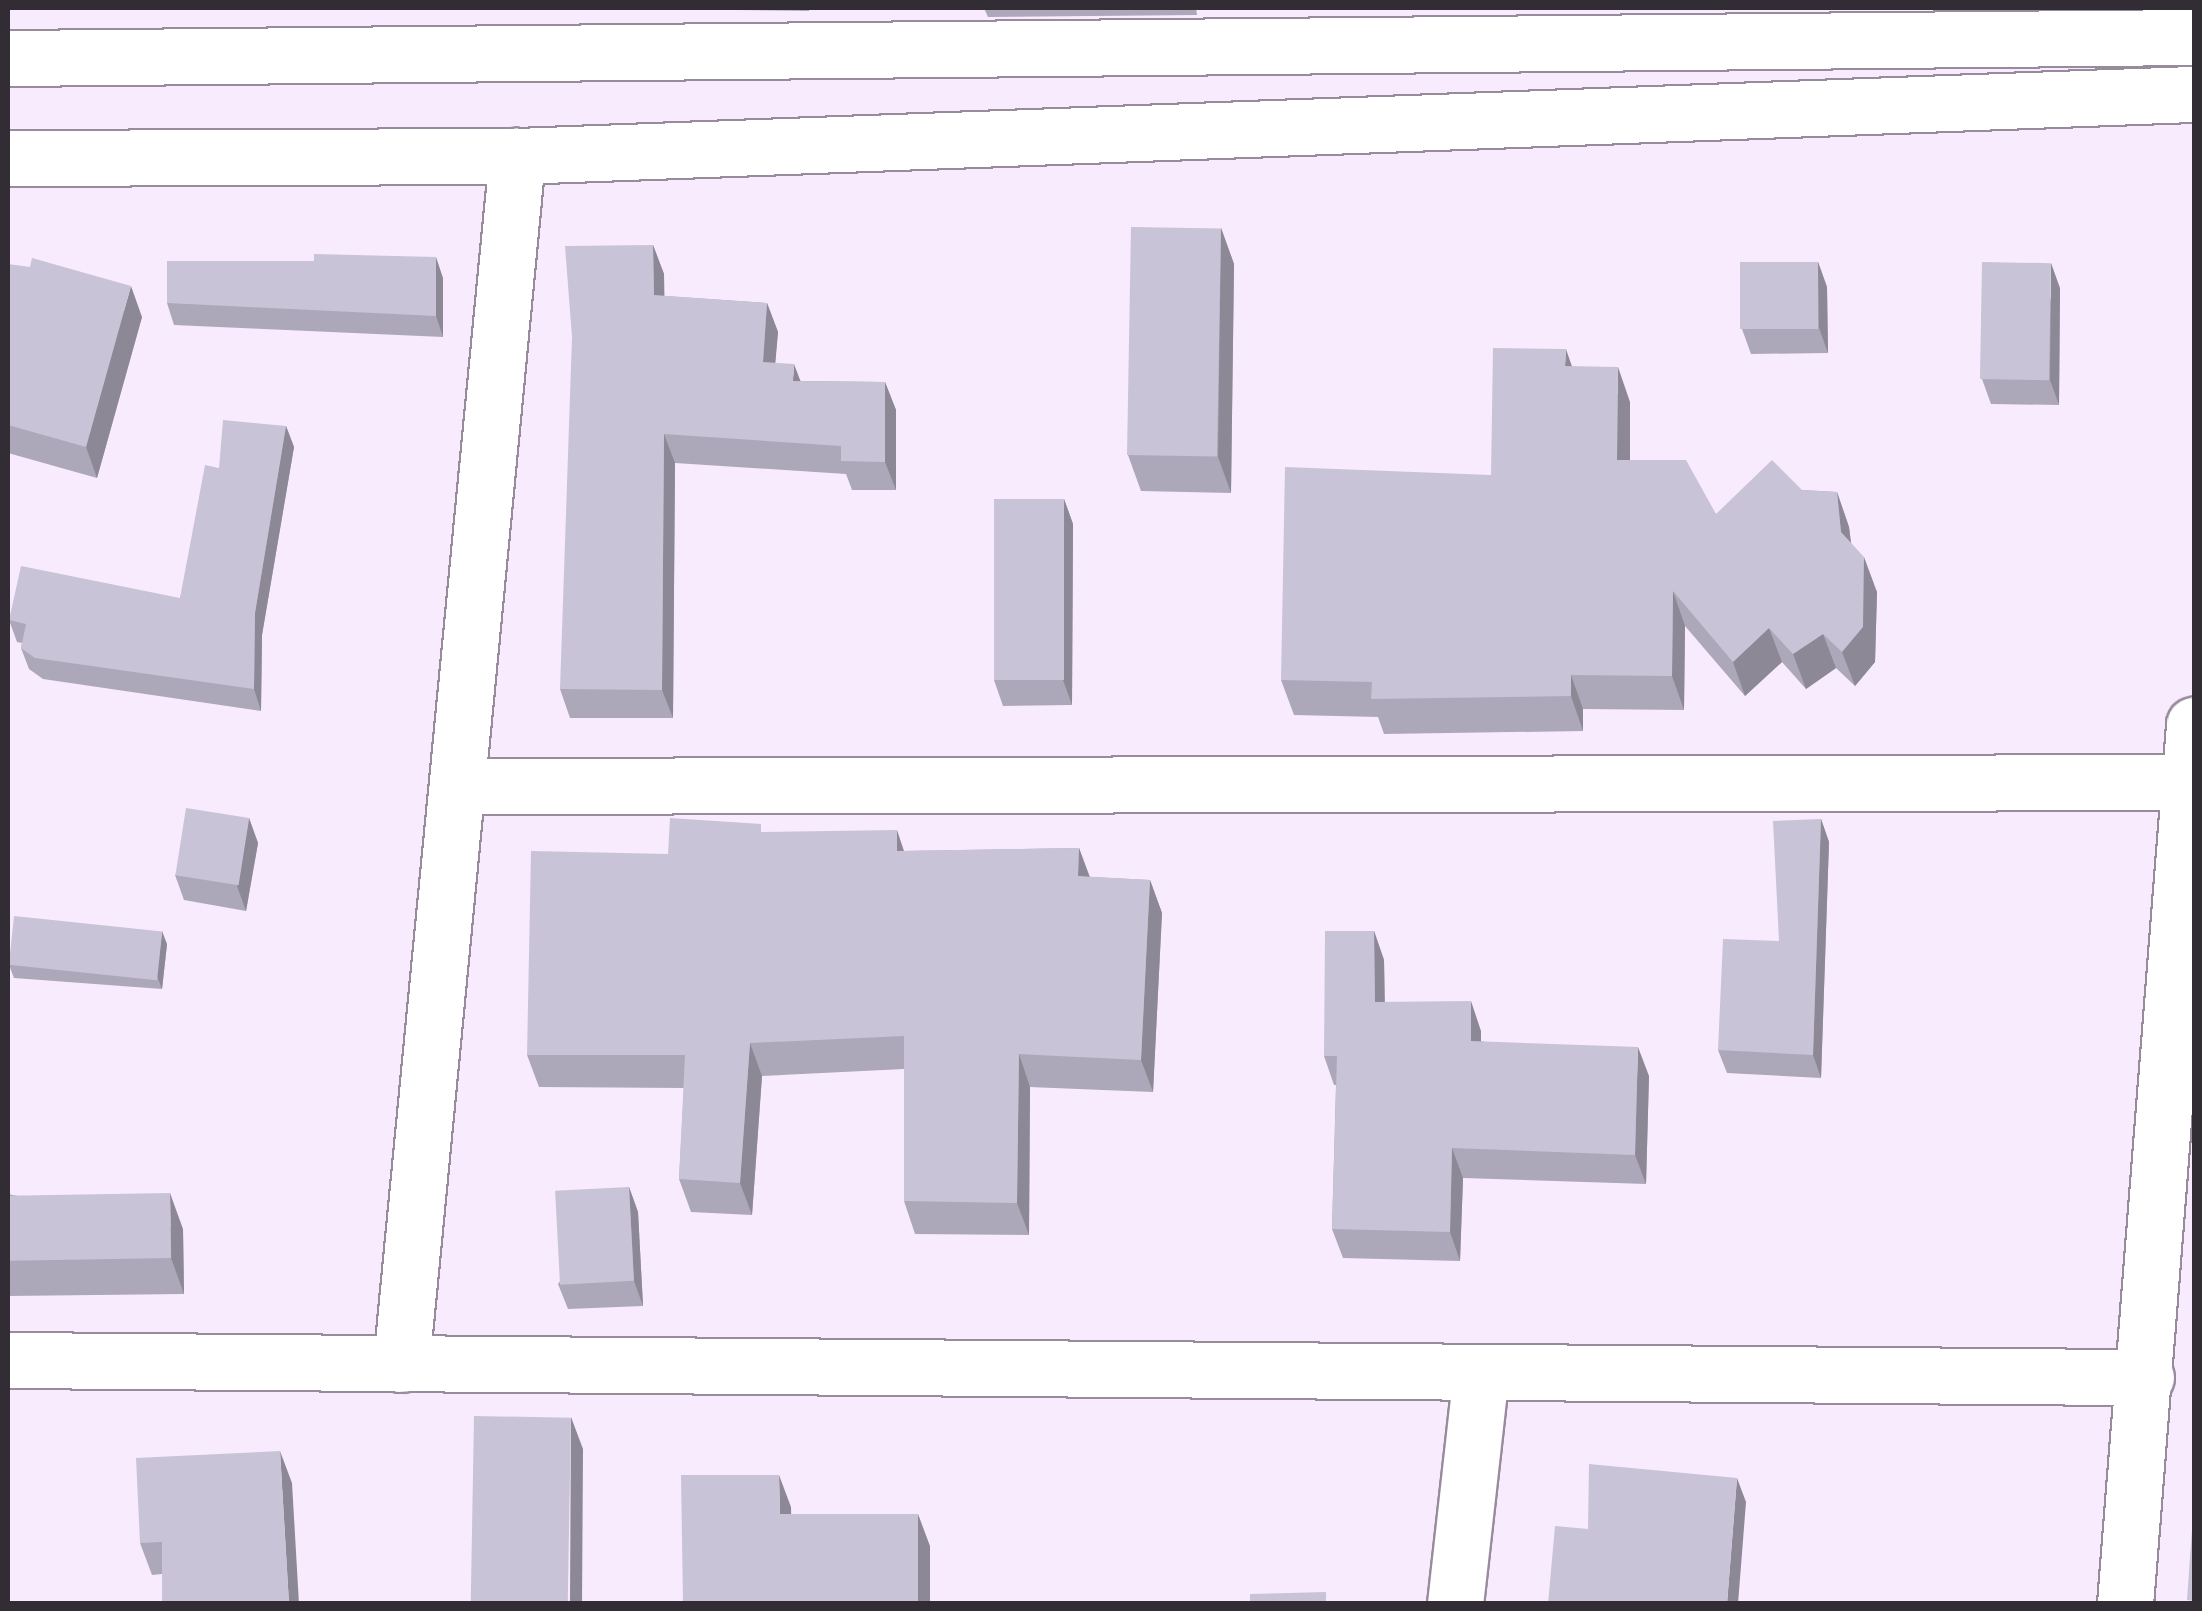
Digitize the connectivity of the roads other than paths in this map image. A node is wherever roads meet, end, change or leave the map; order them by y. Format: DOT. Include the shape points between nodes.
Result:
graph roads {
  1 [pos="2194,36"];
  2 [pos="8,58"];
  3 [pos="2194,94"];
  4 [pos="517,156"];
  5 [pos="8,158"];
  6 [pos="2194,724"];
  7 [pos="2190,782"];
  8 [pos="457,786"];
  9 [pos="8,1360"];
  10 [pos="401,1364"];
  11 [pos="1481,1372"];
  12 [pos="2146,1377"];
  13 [pos="1456,1604"];
  14 [pos="2125,1604"];
  1 -- 2 [label="street"];
  3 -- 4 [label="street"];
  4 -- 5 [label="street"];
  4 -- 8 [label="street"];
  6 -- 7 [label="street"];
  7 -- 8 [label="street"];
  7 -- 12 [label="street"];
  8 -- 10 [label="street"];
  9 -- 10 [label="street"];
  10 -- 11 [label="street"];
  11 -- 12 [label="street"];
  11 -- 13 [label="street"];
  12 -- 14 [label="street"];
}
